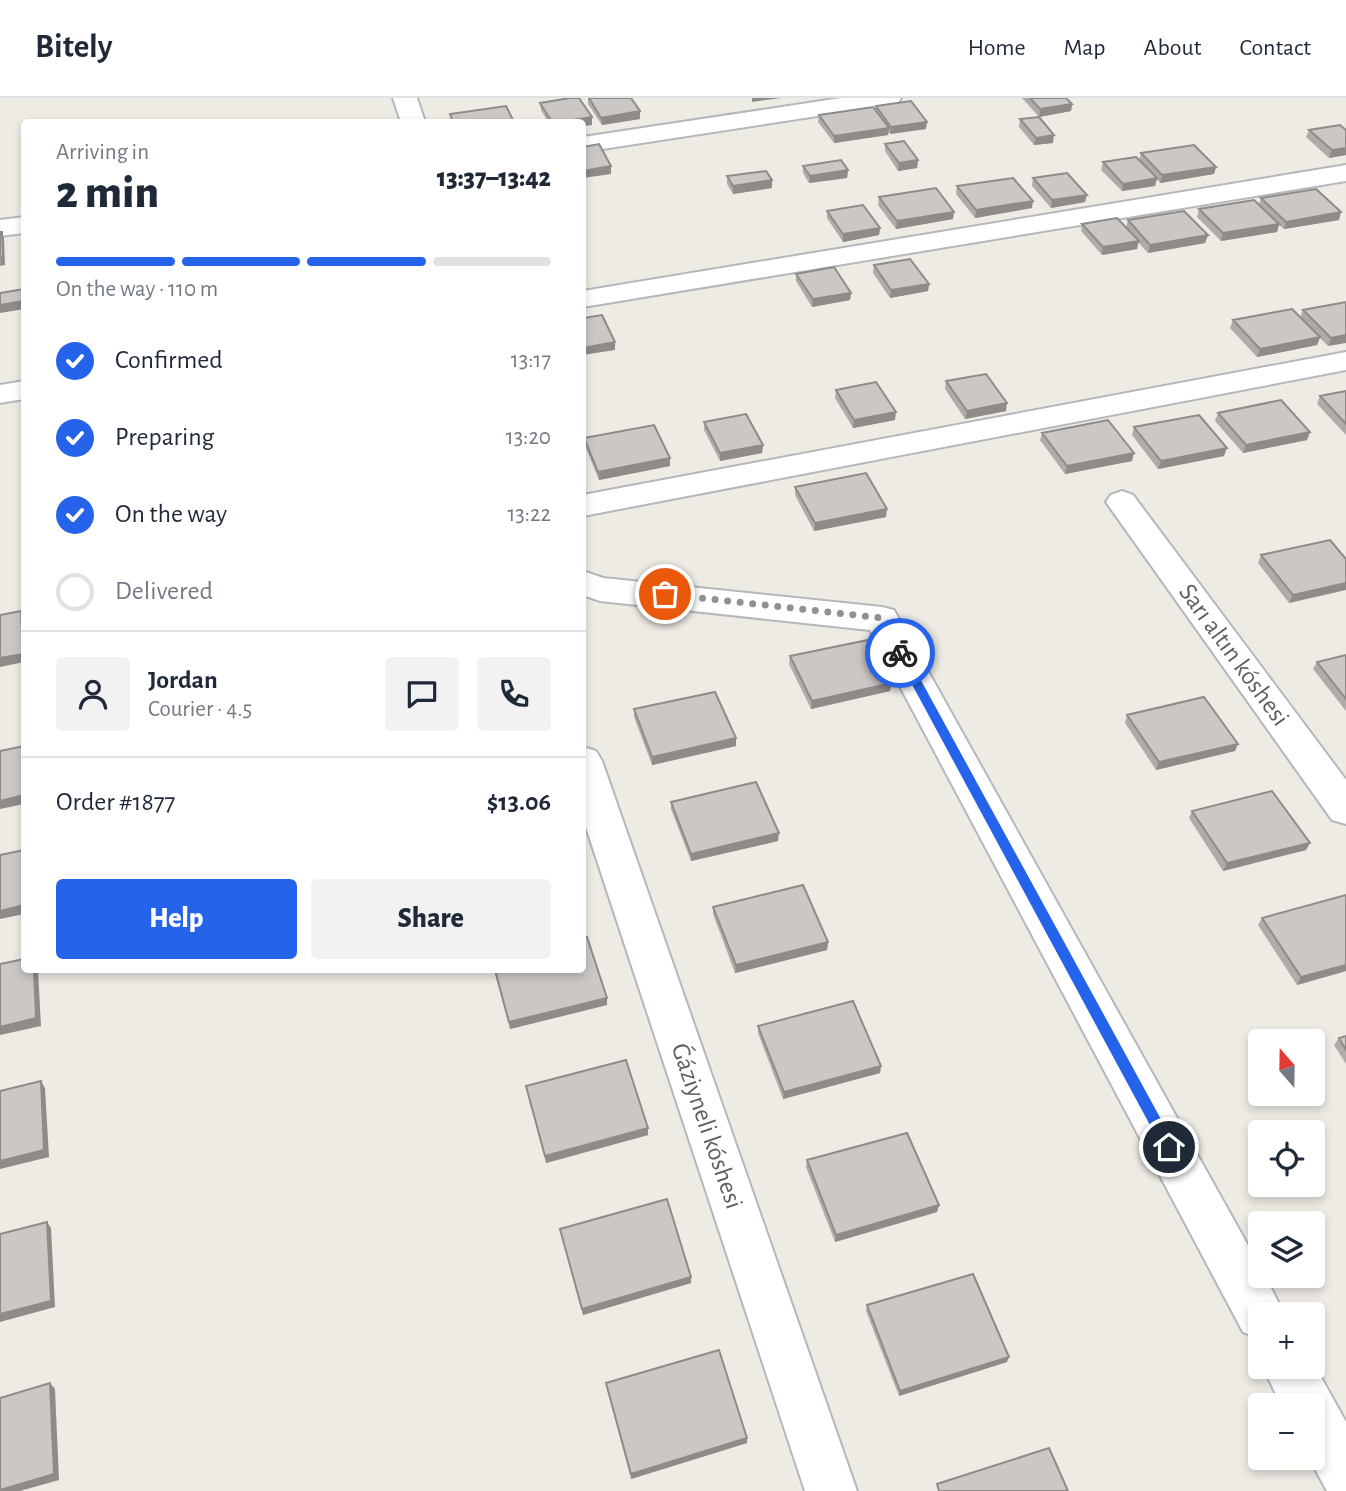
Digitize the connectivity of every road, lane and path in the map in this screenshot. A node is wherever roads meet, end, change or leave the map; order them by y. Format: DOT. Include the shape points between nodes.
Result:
graph roads {
  1 [pos="405,98"];
  2 [pos="889,98"];
  3 [pos="412,119"];
  4 [pos="586,145"];
  5 [pos="1346,173"];
  6 [pos="21,225"];
  7 [pos="0,228"];
  8 [pos="586,299"];
  9 [pos="1346,360"];
  10 [pos="21,390"];
  11 [pos="0,394"];
  12 [pos="1122,502"];
  13 [pos="586,505"];
  14 [pos="586,584"];
  15 [pos="586,770"];
  16 [pos="1346,809"];
  17 [pos="1253,1302"];
  18 [pos="1325,1436"];
  19 [pos="1346,1474"];
  20 [pos="831,1491"];
  1 -- 3 [label="street"];
  2 -- 4 [label="street"];
  5 -- 8 [label="street"];
  6 -- 7 [label="street"];
  9 -- 13 [label="street"];
  10 -- 11 [label="street"];
  12 -- 16 [label="street, Sarı altın kóshesi"];
  14 -- 17 [label="street" via="882,618"];
  15 -- 20 [label="street, Ǵáziyneli kóshesi"];
  18 -- 19 [label="street"];
}
